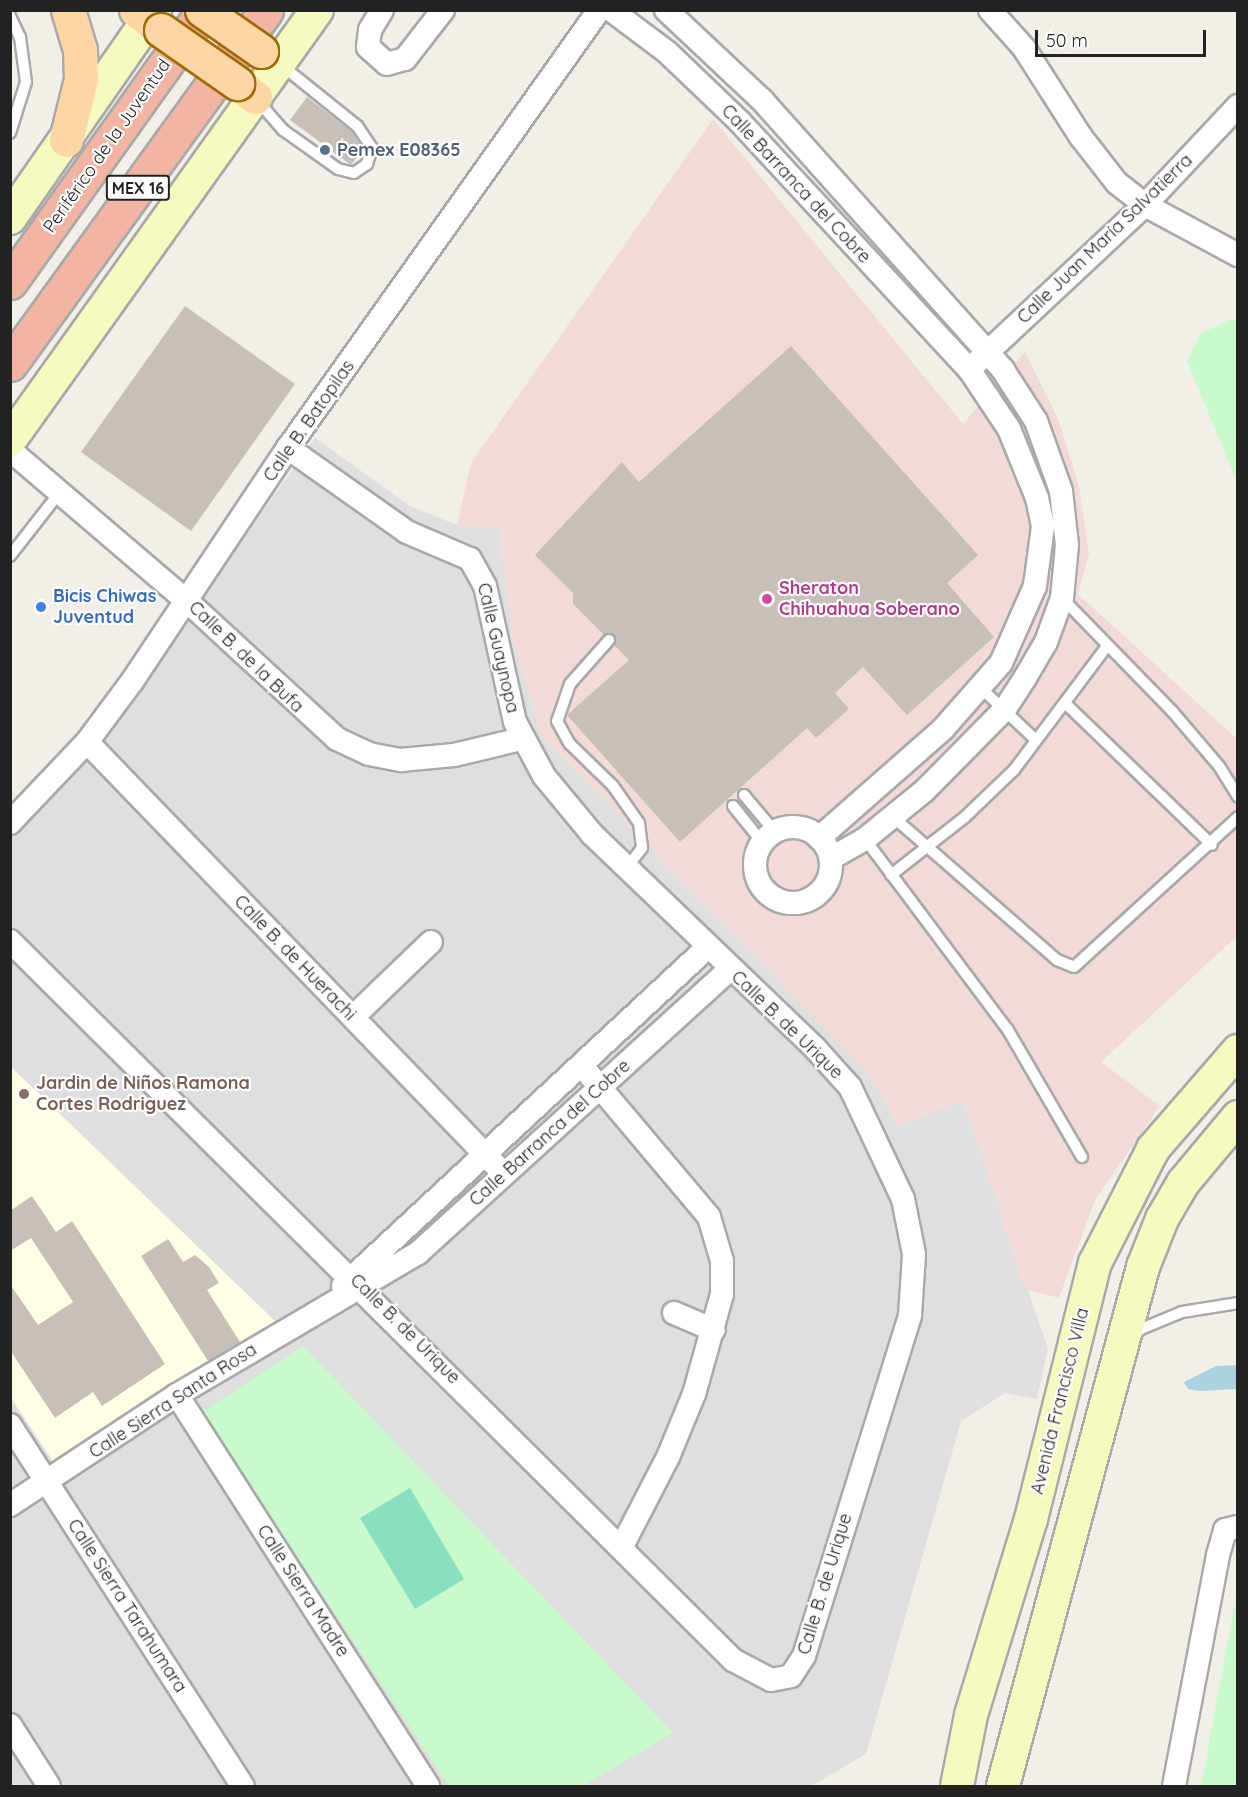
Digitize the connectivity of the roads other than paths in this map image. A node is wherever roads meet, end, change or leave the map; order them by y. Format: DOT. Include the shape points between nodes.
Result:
graph roads {
  1 [pos="68,10"];
  2 [pos="203,10"];
  3 [pos="266,10"];
  4 [pos="317,10"];
  5 [pos="382,10"];
  6 [pos="443,10"];
  7 [pos="599,10"];
  8 [pos="611,10"];
  9 [pos="666,10"];
  10 [pos="990,10"];
  11 [pos="10,16"];
  12 [pos="150,18"];
  13 [pos="270,57"];
  14 [pos="246,90"];
  15 [pos="762,99"];
  16 [pos="1238,106"];
  17 [pos="740,122"];
  18 [pos="10,133"];
  19 [pos="66,140"];
  20 [pos="1145,205"];
  21 [pos="10,218"];
  22 [pos="1238,255"];
  23 [pos="10,282"];
  24 [pos="987,351"];
  25 [pos="10,364"];
  26 [pos="969,369"];
  27 [pos="10,440"];
  28 [pos="288,448"];
  29 [pos="10,450"];
  30 [pos="1061,491"];
  31 [pos="60,492"];
  32 [pos="1037,498"];
  33 [pos="10,556"];
  34 [pos="1062,598"];
  35 [pos="187,601"];
  36 [pos="609,640"];
  37 [pos="1107,646"];
  38 [pos="982,689"];
  39 [pos="1065,703"];
  40 [pos="1005,709"];
  41 [pos="521,739"];
  42 [pos="1036,740"];
  43 [pos="87,742"];
  44 [pos="744,795"];
  45 [pos="1238,797"];
  46 [pos="733,806"];
  47 [pos="892,816"];
  48 [pos="1238,817"];
  49 [pos="10,824"];
  50 [pos="769,837"];
  51 [pos="819,838"];
  52 [pos="865,839"];
  53 [pos="1212,845"];
  54 [pos="927,850"];
  55 [pos="830,859"];
  56 [pos="627,867"];
  57 [pos="891,875"];
  58 [pos="10,941"];
  59 [pos="431,942"];
  60 [pos="708,947"];
  61 [pos="730,969"];
  62 [pos="353,1017"];
  63 [pos="1238,1051"];
  64 [pos="582,1066"];
  65 [pos="602,1087"];
  66 [pos="1238,1116"];
  67 [pos="484,1154"];
  68 [pos="1082,1157"];
  69 [pos="504,1174"];
  70 [pos="357,1281"];
  71 [pos="1238,1303"];
  72 [pos="674,1312"];
  73 [pos="714,1330"];
  74 [pos="1119,1350"];
  75 [pos="177,1395"];
  76 [pos="10,1425"];
  77 [pos="48,1482"];
  78 [pos="10,1505"];
  79 [pos="1238,1527"];
  80 [pos="622,1546"];
  81 [pos="10,1725"];
  82 [pos="49,1786"];
  83 [pos="243,1786"];
  84 [pos="428,1786"];
  85 [pos="957,1786"];
  86 [pos="1002,1786"];
  87 [pos="1174,1786"];
  1 -- 19 [label="main road" via="80,50 81,79"];
  2 -- 13 [label="main road, bridge"];
  2 -- 23 [label="highway, Periférico de la Juventud / MEX 16"];
  3 -- 25 [label="highway, MEX 16"];
  4 -- 13 [label="main road"];
  5 -- 6 [label="street" via="370,30 368,47 387,64 405,58"];
  7 -- 28 [label="street, Calle B. Batopilas"];
  8 -- 17 [label="street, Calle Barranca del Cobre" via="667,51"];
  9 -- 15 [label="street, Calle Barranca del Cobre"];
  10 -- 20 [label="street" via="1024,48 1099,163"];
  11 -- 18 [label="lane" via="20,37 26,82"];
  12 -- 14 [label="main road, bridge"];
  12 -- 19 [label="main road"];
  13 -- 14 [label="main road"];
  13 -- 14 [label="lane" via="357,126 372,148 367,164 354,173 338,169 284,130"];
  14 -- 27 [label="main road"];
  15 -- 17 [label="street"];
  15 -- 24 [label="street, Calle Barranca del Cobre"];
  16 -- 20 [label="street, Calle Juan María Salvatierra"];
  17 -- 26 [label="street, Calle Barranca del Cobre"];
  19 -- 21 [label="main road"];
  20 -- 22 [label="street"];
  20 -- 24 [label="street, Calle Juan María Salvatierra"];
  24 -- 26 [label="street, Calle Juan María Salvatierra"];
  24 -- 30 [label="street, Calle Barranca del Cobre" via="1036,421"];
  26 -- 32 [label="street, Calle Barranca del Cobre" via="1009,429"];
  28 -- 35 [label="street, Calle B. Batopilas"];
  28 -- 41 [label="street, Calle Guaynopa" via="407,532 470,559 485,586 489,621"];
  29 -- 31 [label="street, Calle B. de la Bufa"];
  30 -- 32 [label="street"];
  30 -- 34 [label="street, Calle Barranca del Cobre" via="1067,545"];
  31 -- 33 [label="lane"];
  31 -- 35 [label="street, Calle B. de la Bufa"];
  32 -- 38 [label="street, Calle Barranca del Cobre" via="1043,526 1035,586 1015,637"];
  34 -- 37 [label="lane"];
  34 -- 40 [label="street, Calle Barranca del Cobre" via="1046,642"];
  35 -- 41 [label="street, Calle B. de la Bufa" via="309,718 337,739 369,754 401,760 454,755"];
  35 -- 43 [label="street, Calle B. Batopilas"];
  36 -- 56 [label="lane" via="570,684 558,721 570,744 614,786 639,823 642,848"];
  37 -- 39 [label="lane"];
  37 -- 45 [label="lane" via="1219,766"];
  38 -- 40 [label="lane"];
  38 -- 51 [label="street, Calle Barranca del Cobre" via="881,787"];
  39 -- 42 [label="lane"];
  39 -- 53 [label="lane"];
  40 -- 42 [label="lane"];
  40 -- 47 [label="street, Calle Barranca del Cobre"];
  41 -- 56 [label="street, Calle B. de Urique" via="567,805"];
  42 -- 54 [label="lane" via="990,794"];
  43 -- 49 [label="street, Calle B. Batopilas"];
  43 -- 62 [label="street, Calle B. de Huerachi"];
  44 -- 50 [label="lane"];
  46 -- 50 [label="lane"];
  47 -- 52 [label="street, Calle Barranca del Cobre"];
  47 -- 54 [label="lane"];
  48 -- 53 [label="lane"];
  50 -- 51 [label="street" via="800,828"];
  50 -- 55 [label="street" via="755,862 759,883 784,902 814,896 828,880"];
  51 -- 55 [label="street"];
  52 -- 55 [label="street, Calle Barranca del Cobre"];
  52 -- 57 [label="lane"];
  53 -- 54 [label="lane" via="1074,967 1063,964"];
  54 -- 57 [label="lane"];
  56 -- 60 [label="street, Calle B. de Urique"];
  57 -- 68 [label="lane" via="1008,1030"];
  58 -- 70 [label="street, Calle B. de Urique"];
  59 -- 62 [label="street"];
  60 -- 61 [label="street, Calle B. de Urique"];
  60 -- 64 [label="street, Calle Barranca del Cobre"];
  61 -- 65 [label="street, Calle Barranca del Cobre"];
  61 -- 80 [label="street, Calle B. de Urique" via="814,1047 861,1103 910,1225 915,1280 910,1315 804,1656 791,1676 771,1680 734,1660"];
  62 -- 67 [label="street, Calle B. de Huerachi"];
  63 -- 85 [label="main road, Avenida Francisco Villa" via="1154,1149 1095,1263 1031,1519 971,1715"];
  64 -- 65 [label="street"];
  64 -- 67 [label="street, Calle Barranca del Cobre"];
  65 -- 69 [label="street, Calle Barranca del Cobre"];
  65 -- 73 [label="street" via="709,1217 722,1261"];
  66 -- 74 [label="main road" via="1214,1140 1162,1219"];
  67 -- 69 [label="street, Calle B. de Huerachi"];
  67 -- 70 [label="street, Calle Barranca del Cobre"];
  69 -- 70 [label="street, Calle Barranca del Cobre" via="418,1253"];
  70 -- 75 [label="street, Calle Sierra Santa Rosa" via="336,1298"];
  70 -- 80 [label="street, Calle B. de Urique"];
  71 -- 74 [label="lane" via="1164,1319 1141,1329"];
  72 -- 73 [label="street"];
  73 -- 80 [label="street" via="668,1457"];
  74 -- 86 [label="main road"];
  75 -- 77 [label="street, Calle Sierra Santa Rosa"];
  75 -- 84 [label="street, Calle Sierra Madre"];
  76 -- 77 [label="street, Calle Sierra Tarahumara"];
  77 -- 78 [label="street, Calle Sierra Santa Rosa"];
  77 -- 83 [label="street, Calle Sierra Tarahumara"];
  79 -- 87 [label="street" via="1225,1530 1219,1549"];
  81 -- 82 [label="street"];
}
